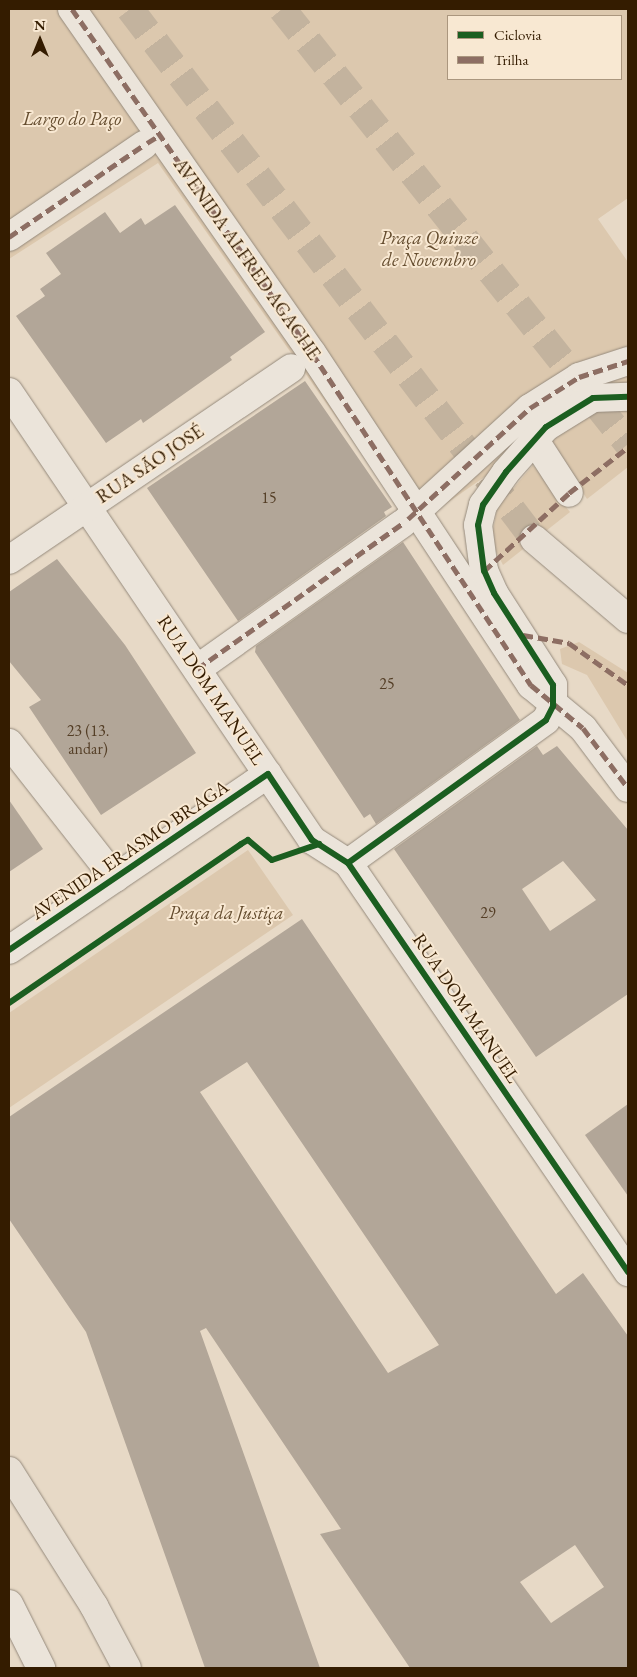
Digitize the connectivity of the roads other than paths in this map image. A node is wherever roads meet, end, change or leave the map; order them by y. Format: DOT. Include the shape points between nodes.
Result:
graph roads {
  1 [pos="72,9"];
  2 [pos="151,141"];
  3 [pos="9,237"];
  4 [pos="628,361"];
  5 [pos="291,368"];
  6 [pos="9,392"];
  7 [pos="628,397"];
  8 [pos="534,439"];
  9 [pos="569,493"];
  10 [pos="88,506"];
  11 [pos="410,518"];
  12 [pos="534,539"];
  13 [pos="9,560"];
  14 [pos="628,619"];
  15 [pos="197,669"];
  16 [pos="553,706"];
  17 [pos="9,743"];
  18 [pos="268,774"];
  19 [pos="628,788"];
  20 [pos="348,863"];
  21 [pos="115,878"];
  22 [pos="9,950"];
  23 [pos="628,1272"];
  24 [pos="9,1471"];
  25 [pos="9,1604"];
  26 [pos="41,1668"];
  27 [pos="127,1668"];
  1 -- 2 [label="street, AVENIDA ALFRED AGACHE"];
  2 -- 3 [label="street"];
  2 -- 11 [label="street, AVENIDA ALFRED AGACHE"];
  4 -- 11 [label="street" via="579,377 530,408"];
  5 -- 10 [label="street, RUA SÃO JOSÉ"];
  6 -- 10 [label="street, RUA DOM MANUEL"];
  7 -- 8 [label="street" via="593,398 563,413"];
  8 -- 9 [label="street"];
  8 -- 16 [label="street" via="483,506 479,548 494,593 553,686"];
  10 -- 13 [label="street, RUA SÃO JOSÉ"];
  10 -- 15 [label="street, RUA DOM MANUEL"];
  11 -- 15 [label="street"];
  11 -- 16 [label="street, AVENIDA ALFRED AGACHE" via="531,685"];
  12 -- 14 [label="main road"];
  15 -- 18 [label="street, RUA DOM MANUEL"];
  16 -- 19 [label="street, AVENIDA ALFRED AGACHE" via="583,728"];
  16 -- 20 [label="street" via="546,720"];
  17 -- 21 [label="street"];
  18 -- 20 [label="street, RUA DOM MANUEL" via="312,840"];
  18 -- 21 [label="street, AVENIDA ERASMO BRAGA"];
  20 -- 23 [label="street, RUA DOM MANUEL"];
  21 -- 22 [label="street, AVENIDA ERASMO BRAGA"];
  24 -- 27 [label="main road" via="89,1598"];
  25 -- 26 [label="street"];
}
